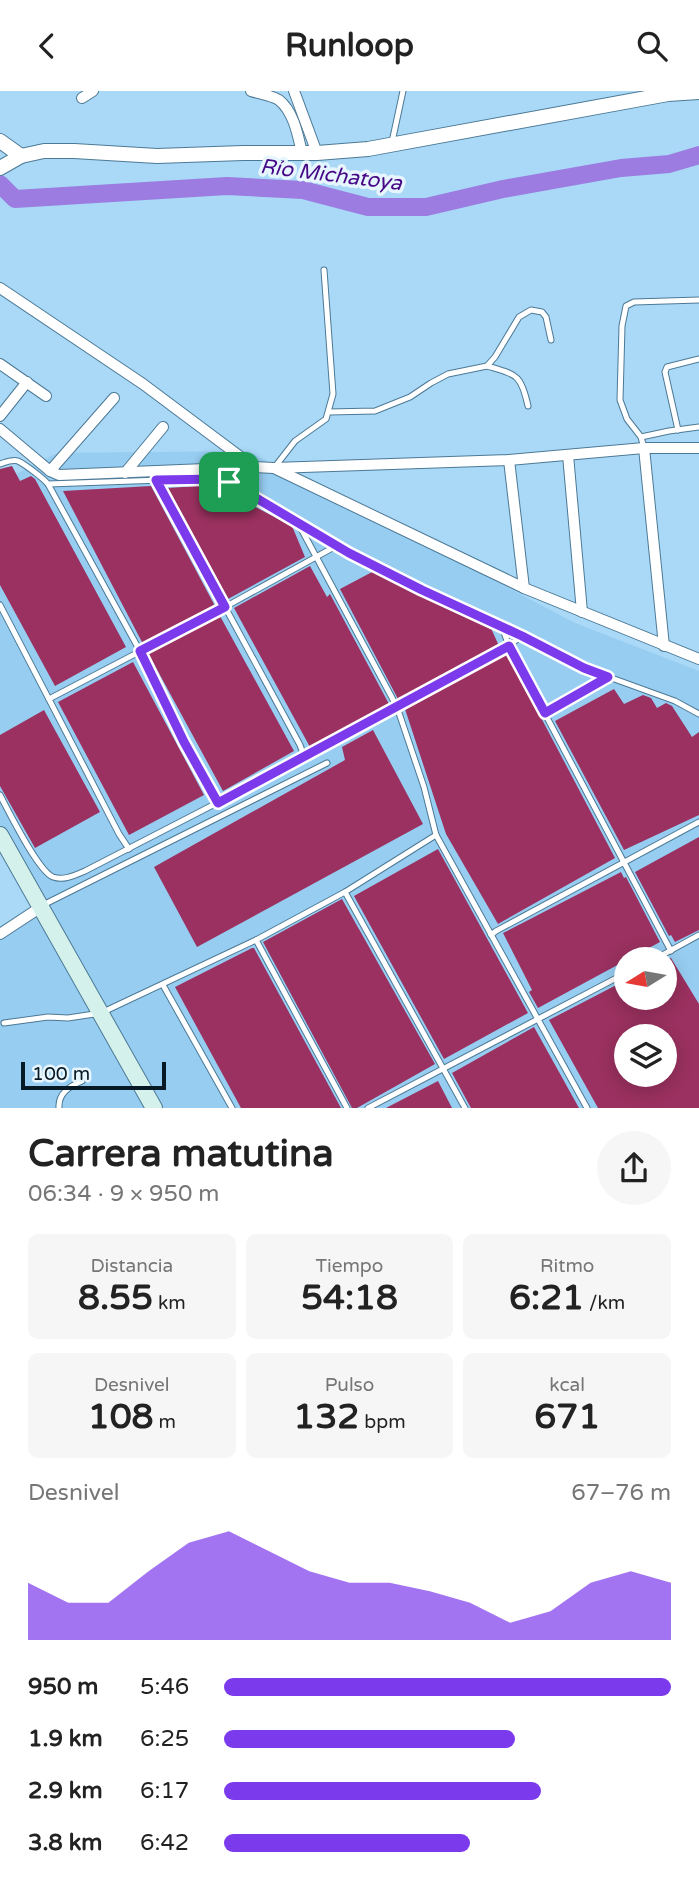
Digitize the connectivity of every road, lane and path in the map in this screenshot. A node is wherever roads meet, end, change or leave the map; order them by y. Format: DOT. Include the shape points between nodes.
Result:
graph roads {
  1 [pos="93,91"];
  2 [pos="251,91"];
  3 [pos="294,91"];
  4 [pos="403,91"];
  5 [pos="679,92"];
  6 [pos="699,92"];
  7 [pos="82,98"];
  8 [pos="0,141"];
  9 [pos="391,145"];
  10 [pos="309,153"];
  11 [pos="10,162"];
  12 [pos="324,270"];
  13 [pos="0,288"];
  14 [pos="699,300"];
  15 [pos="551,339"];
  16 [pos="699,359"];
  17 [pos="0,364"];
  18 [pos="487,366"];
  19 [pos="27,382"];
  20 [pos="46,396"];
  21 [pos="114,398"];
  22 [pos="528,405"];
  23 [pos="330,412"];
  24 [pos="0,416"];
  25 [pos="163,427"];
  26 [pos="699,427"];
  27 [pos="0,429"];
  28 [pos="678,430"];
  29 [pos="643,443"];
  30 [pos="699,448"];
  31 [pos="568,456"];
  32 [pos="509,460"];
  33 [pos="0,464"];
  34 [pos="254,467"];
  35 [pos="274,468"];
  36 [pos="50,471"];
  37 [pos="125,473"];
  38 [pos="156,480"];
  39 [pos="48,484"];
  40 [pos="297,522"];
  41 [pos="335,546"];
  42 [pos="315,557"];
  43 [pos="524,588"];
  44 [pos="0,604"];
  45 [pos="225,607"];
  46 [pos="582,612"];
  47 [pos="502,627"];
  48 [pos="522,636"];
  49 [pos="509,646"];
  50 [pos="664,646"];
  51 [pos="140,651"];
  52 [pos="699,659"];
  53 [pos="608,677"];
  54 [pos="49,699"];
  55 [pos="397,706"];
  56 [pos="545,713"];
  57 [pos="699,714"];
  58 [pos="304,756"];
  59 [pos="327,764"];
  60 [pos="0,795"];
  61 [pos="218,803"];
  62 [pos="699,822"];
  63 [pos="436,835"];
  64 [pos="0,836"];
  65 [pos="129,849"];
  66 [pos="624,863"];
  67 [pos="345,893"];
  68 [pos="41,907"];
  69 [pos="0,934"];
  70 [pos="491,935"];
  71 [pos="699,935"];
  72 [pos="256,940"];
  73 [pos="669,947"];
  74 [pos="677,948"];
  75 [pos="614,979"];
  76 [pos="163,985"];
  77 [pos="101,1013"];
  78 [pos="537,1019"];
  79 [pos="4,1023"];
  80 [pos="444,1068"];
  81 [pos="82,1081"];
  82 [pos="59,1108"];
  83 [pos="154,1108"];
  84 [pos="232,1108"];
  85 [pos="347,1108"];
  86 [pos="368,1108"];
  87 [pos="465,1108"];
  88 [pos="587,1108"];
  1 -- 7 [label="street"];
  2 -- 10 [label="street" via="283,104"];
  3 -- 10 [label="street"];
  4 -- 9 [label="lane"];
  5 -- 6 [label="street"];
  5 -- 9 [label="street"];
  8 -- 11 [label="street"];
  9 -- 10 [label="street"];
  10 -- 11 [label="street" via="156,156 44,151"];
  12 -- 23 [label="lane" via="333,394"];
  13 -- 34 [label="street" via="143,384"];
  14 -- 29 [label="lane" via="626,306 620,400"];
  15 -- 18 [label="lane" via="542,311 531,310 519,317"];
  16 -- 28 [label="lane" via="672,365 665,372"];
  17 -- 19 [label="street"];
  18 -- 22 [label="lane" via="516,375"];
  18 -- 23 [label="lane" via="448,374 375,411"];
  19 -- 20 [label="street"];
  19 -- 24 [label="street"];
  21 -- 36 [label="street"];
  23 -- 35 [label="lane" via="295,441"];
  25 -- 37 [label="street"];
  26 -- 28 [label="lane"];
  27 -- 36 [label="street"];
  28 -- 29 [label="lane"];
  29 -- 30 [label="street"];
  29 -- 31 [label="street"];
  29 -- 50 [label="street"];
  31 -- 32 [label="street"];
  31 -- 46 [label="street"];
  32 -- 35 [label="street"];
  32 -- 43 [label="street"];
  33 -- 39 [label="lane" via="18,461"];
  34 -- 35 [label="street"];
  34 -- 37 [label="street"];
  35 -- 43 [label="street"];
  36 -- 37 [label="street" via="59,475"];
  38 -- 39 [label="lane"];
  38 -- 40 [label="lane" via="220,479"];
  38 -- 45 [label="lane"];
  39 -- 51 [label="lane"];
  40 -- 41 [label="lane"];
  40 -- 42 [label="lane"];
  41 -- 42 [label="lane"];
  41 -- 47 [label="lane"];
  42 -- 45 [label="lane"];
  42 -- 55 [label="lane"];
  43 -- 46 [label="street"];
  44 -- 54 [label="lane"];
  45 -- 51 [label="lane"];
  45 -- 58 [label="lane"];
  46 -- 50 [label="street"];
  47 -- 48 [label="lane"];
  47 -- 49 [label="lane"];
  48 -- 49 [label="lane"];
  48 -- 53 [label="lane"];
  49 -- 55 [label="lane"];
  49 -- 56 [label="lane"];
  50 -- 52 [label="street"];
  51 -- 54 [label="lane"];
  51 -- 61 [label="lane"];
  53 -- 56 [label="lane"];
  53 -- 57 [label="lane"];
  54 -- 65 [label="lane"];
  55 -- 58 [label="lane"];
  55 -- 63 [label="lane"];
  56 -- 66 [label="lane"];
  58 -- 61 [label="lane"];
  59 -- 68 [label="lane"];
  60 -- 65 [label="lane" via="40,866 52,877 67,878"];
  61 -- 65 [label="lane"];
  62 -- 66 [label="lane"];
  63 -- 67 [label="lane"];
  63 -- 70 [label="lane"];
  64 -- 68 [label="main road"];
  66 -- 70 [label="lane"];
  66 -- 73 [label="lane"];
  67 -- 72 [label="lane"];
  67 -- 80 [label="lane"];
  68 -- 69 [label="street"];
  68 -- 77 [label="main road"];
  70 -- 78 [label="lane"];
  71 -- 74 [label="lane"];
  72 -- 76 [label="lane"];
  72 -- 85 [label="lane"];
  75 -- 78 [label="lane"];
  76 -- 77 [label="lane"];
  76 -- 84 [label="lane"];
  77 -- 79 [label="lane"];
  77 -- 83 [label="main road"];
  78 -- 80 [label="lane"];
  78 -- 88 [label="lane"];
  80 -- 86 [label="lane"];
  80 -- 87 [label="lane"];
  81 -- 82 [label="lane" via="68,1087"];
}
